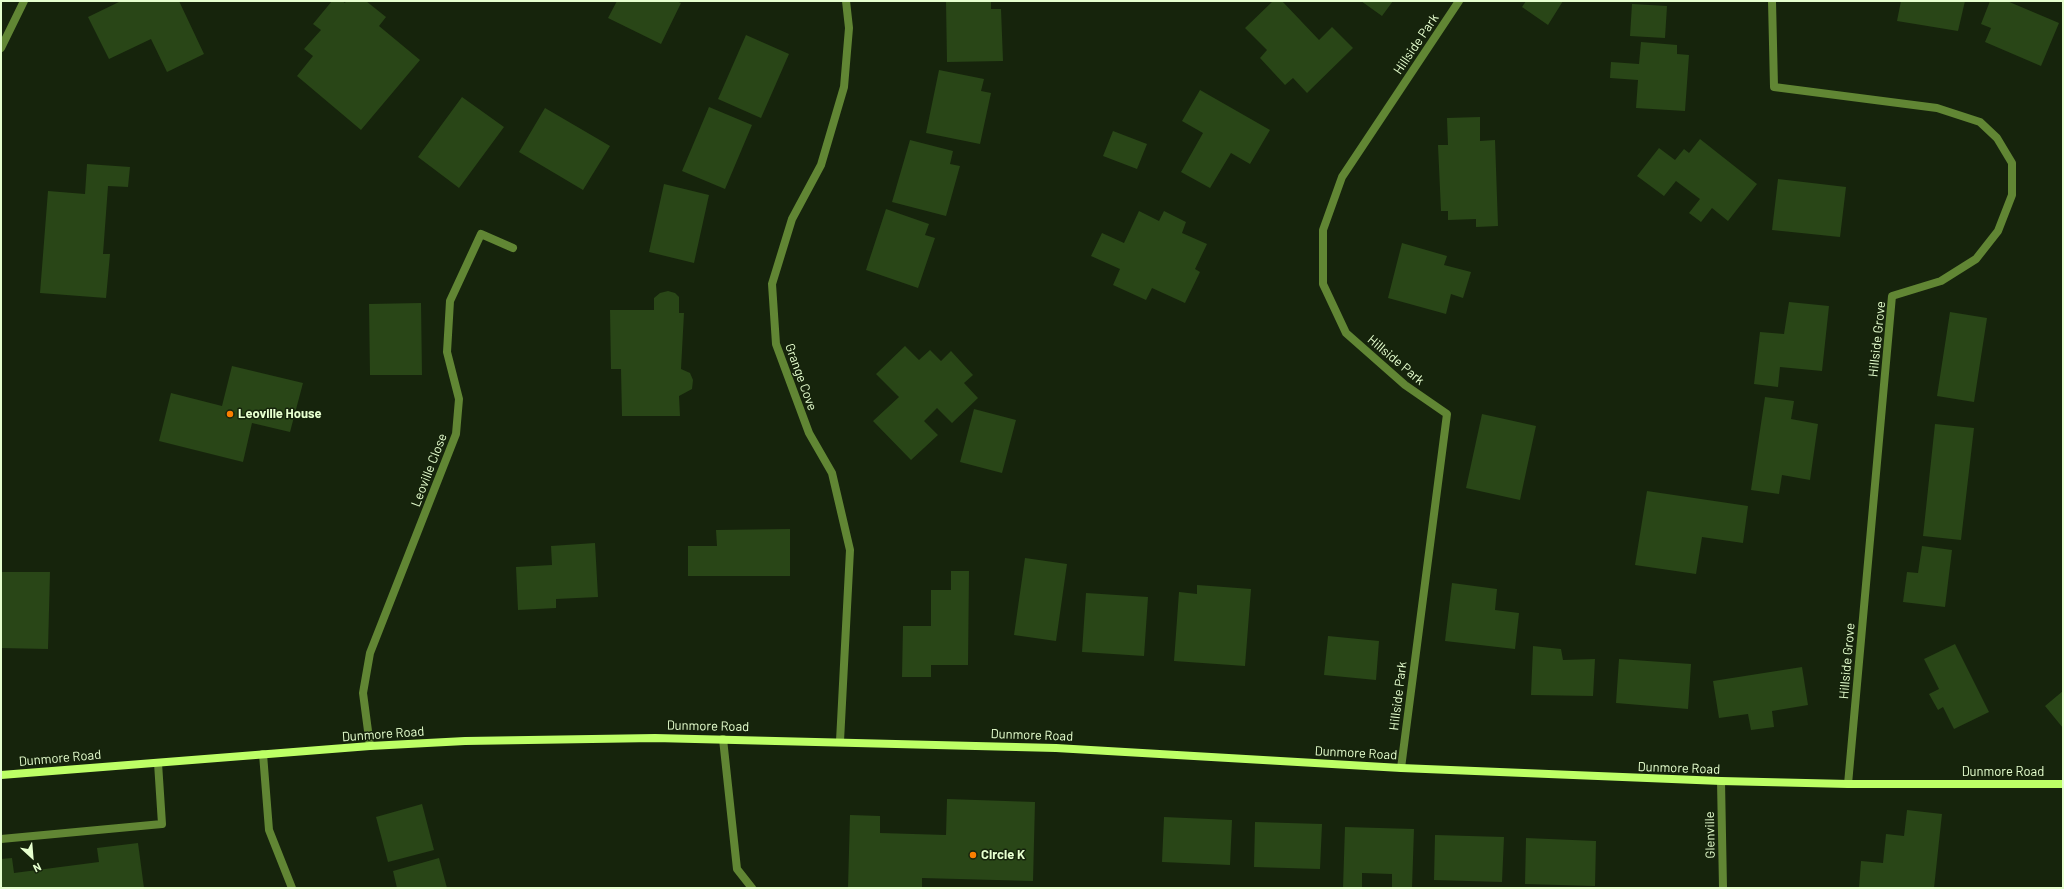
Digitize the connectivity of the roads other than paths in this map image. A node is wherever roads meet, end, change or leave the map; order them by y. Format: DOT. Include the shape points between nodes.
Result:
graph roads {
  1 [pos="24,1"];
  2 [pos="846,1"];
  3 [pos="1459,1"];
  4 [pos="1772,1"];
  5 [pos="1,48"];
  6 [pos="513,248"];
  7 [pos="723,739"];
  8 [pos="840,741"];
  9 [pos="370,746"];
  10 [pos="263,754"];
  11 [pos="158,763"];
  12 [pos="1401,768"];
  13 [pos="1,775"];
  14 [pos="1721,781"];
  15 [pos="1848,784"];
  16 [pos="2063,784"];
  17 [pos="1,839"];
  18 [pos="292,888"];
  19 [pos="752,888"];
  20 [pos="1723,888"];
  1 -- 5 [label="street"];
  2 -- 8 [label="street, Grange Cove" via="849,28 844,87 821,165 792,219 772,284 776,344 809,433 832,474 850,550"];
  3 -- 12 [label="street, Hillside Park" via="1342,177 1322,230 1323,284 1346,333 1405,385 1447,414"];
  4 -- 15 [label="street, Hillside Grove" via="1774,87 1938,108 1980,122 1997,138 2012,163 2012,195 1998,231 1976,258 1941,281 1892,296"];
  6 -- 9 [label="street, Leoville Close" via="481,234 450,301 447,352 459,399 456,434 370,653 363,693"];
  7 -- 8 [label="main road, Dunmore Road"];
  7 -- 9 [label="main road, Dunmore Road" via="554,738"];
  7 -- 19 [label="street" via="737,869"];
  8 -- 12 [label="main road, Dunmore Road" via="1136,751"];
  9 -- 10 [label="main road, Dunmore Road"];
  10 -- 11 [label="main road, Dunmore Road"];
  10 -- 18 [label="street" via="269,830"];
  11 -- 13 [label="main road, Dunmore Road"];
  11 -- 17 [label="street" via="162,824"];
  12 -- 14 [label="main road, Dunmore Road"];
  14 -- 15 [label="main road, Dunmore Road"];
  14 -- 20 [label="street, Glenville"];
  15 -- 16 [label="main road, Dunmore Road"];
}
